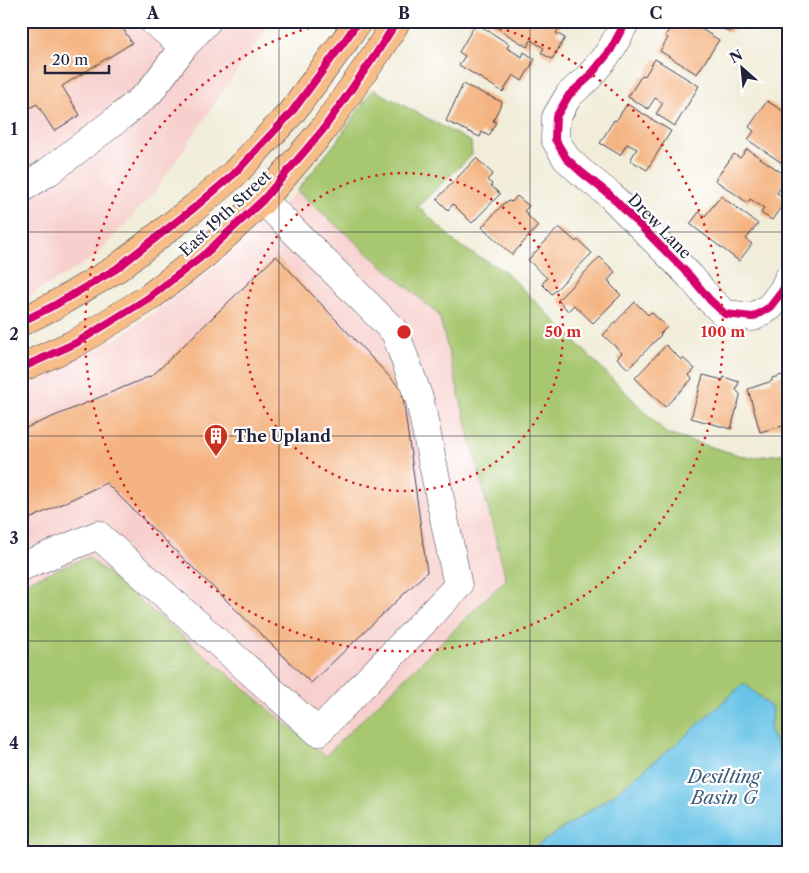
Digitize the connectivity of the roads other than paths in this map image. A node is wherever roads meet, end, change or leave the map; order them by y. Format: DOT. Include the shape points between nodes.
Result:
graph roads {
  1 [pos="153,21"];
  2 [pos="207,21"];
  3 [pos="358,21"];
  4 [pos="397,21"];
  5 [pos="626,21"];
  6 [pos="184,46"];
  7 [pos="21,189"];
  8 [pos="263,200"];
  9 [pos="788,279"];
  10 [pos="21,322"];
  11 [pos="21,368"];
  12 [pos="21,567"];
  1 -- 6 [label="street"];
  2 -- 6 [label="street"];
  3 -- 10 [label="main road, East 19th Street" via="291,113 234,174 116,269"];
  4 -- 8 [label="main road, East 19th Street" via="322,131"];
  5 -- 9 [label="street, Drew Lane" via="610,51 569,96 556,117 555,139 566,158 610,195 725,314 753,317 770,307"];
  6 -- 7 [label="street" via="149,93 48,172"];
  8 -- 11 [label="main road, East 19th Street" via="205,254 147,300 76,343"];
  8 -- 12 [label="street" via="394,332 420,401 458,586 318,732 98,534"];
}
